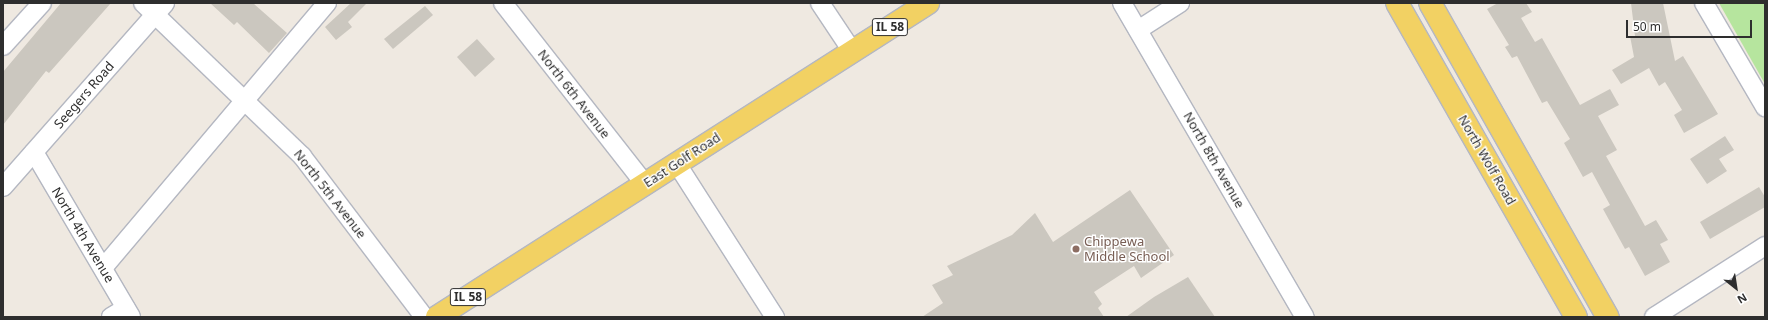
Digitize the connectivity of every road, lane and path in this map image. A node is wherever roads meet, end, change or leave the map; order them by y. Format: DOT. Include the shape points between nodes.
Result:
graph roads {
  1 [pos="42,3"];
  2 [pos="327,3"];
  3 [pos="503,3"];
  4 [pos="820,3"];
  5 [pos="928,3"];
  6 [pos="1122,3"];
  7 [pos="1180,3"];
  8 [pos="1397,3"];
  9 [pos="1430,3"];
  10 [pos="1704,3"];
  11 [pos="154,7"];
  12 [pos="1138,30"];
  13 [pos="3,46"];
  14 [pos="852,51"];
  15 [pos="244,100"];
  16 [pos="1765,108"];
  17 [pos="34,152"];
  18 [pos="677,164"];
  19 [pos="645,184"];
  20 [pos="3,187"];
  21 [pos="1765,246"];
  22 [pos="103,268"];
  23 [pos="123,314"];
  24 [pos="424,317"];
  25 [pos="437,317"];
  26 [pos="775,317"];
  27 [pos="1305,317"];
  28 [pos="1576,317"];
  29 [pos="1608,317"];
  30 [pos="1654,317"];
  1 -- 13 [label="street"];
  2 -- 15 [label="street"];
  3 -- 19 [label="street, North 6th Avenue"];
  4 -- 14 [label="street"];
  5 -- 14 [label="main road, East Golf Road / IL 58"];
  6 -- 12 [label="street, North 8th Avenue"];
  7 -- 12 [label="street"];
  8 -- 28 [label="main road, North Wolf Road"];
  9 -- 29 [label="main road"];
  10 -- 16 [label="street"];
  11 -- 15 [label="street, North 5th Avenue"];
  11 -- 17 [label="street, Seegers Road"];
  12 -- 27 [label="street, North 8th Avenue"];
  14 -- 18 [label="main road, East Golf Road / IL 58"];
  15 -- 22 [label="street"];
  15 -- 24 [label="street, North 5th Avenue" via="302,156"];
  17 -- 20 [label="street, Seegers Road"];
  17 -- 22 [label="street, North 4th Avenue"];
  18 -- 19 [label="main road, East Golf Road / IL 58"];
  18 -- 26 [label="street"];
  19 -- 25 [label="main road, East Golf Road / IL 58"];
  21 -- 30 [label="street"];
  22 -- 23 [label="street, North 4th Avenue"];
}
